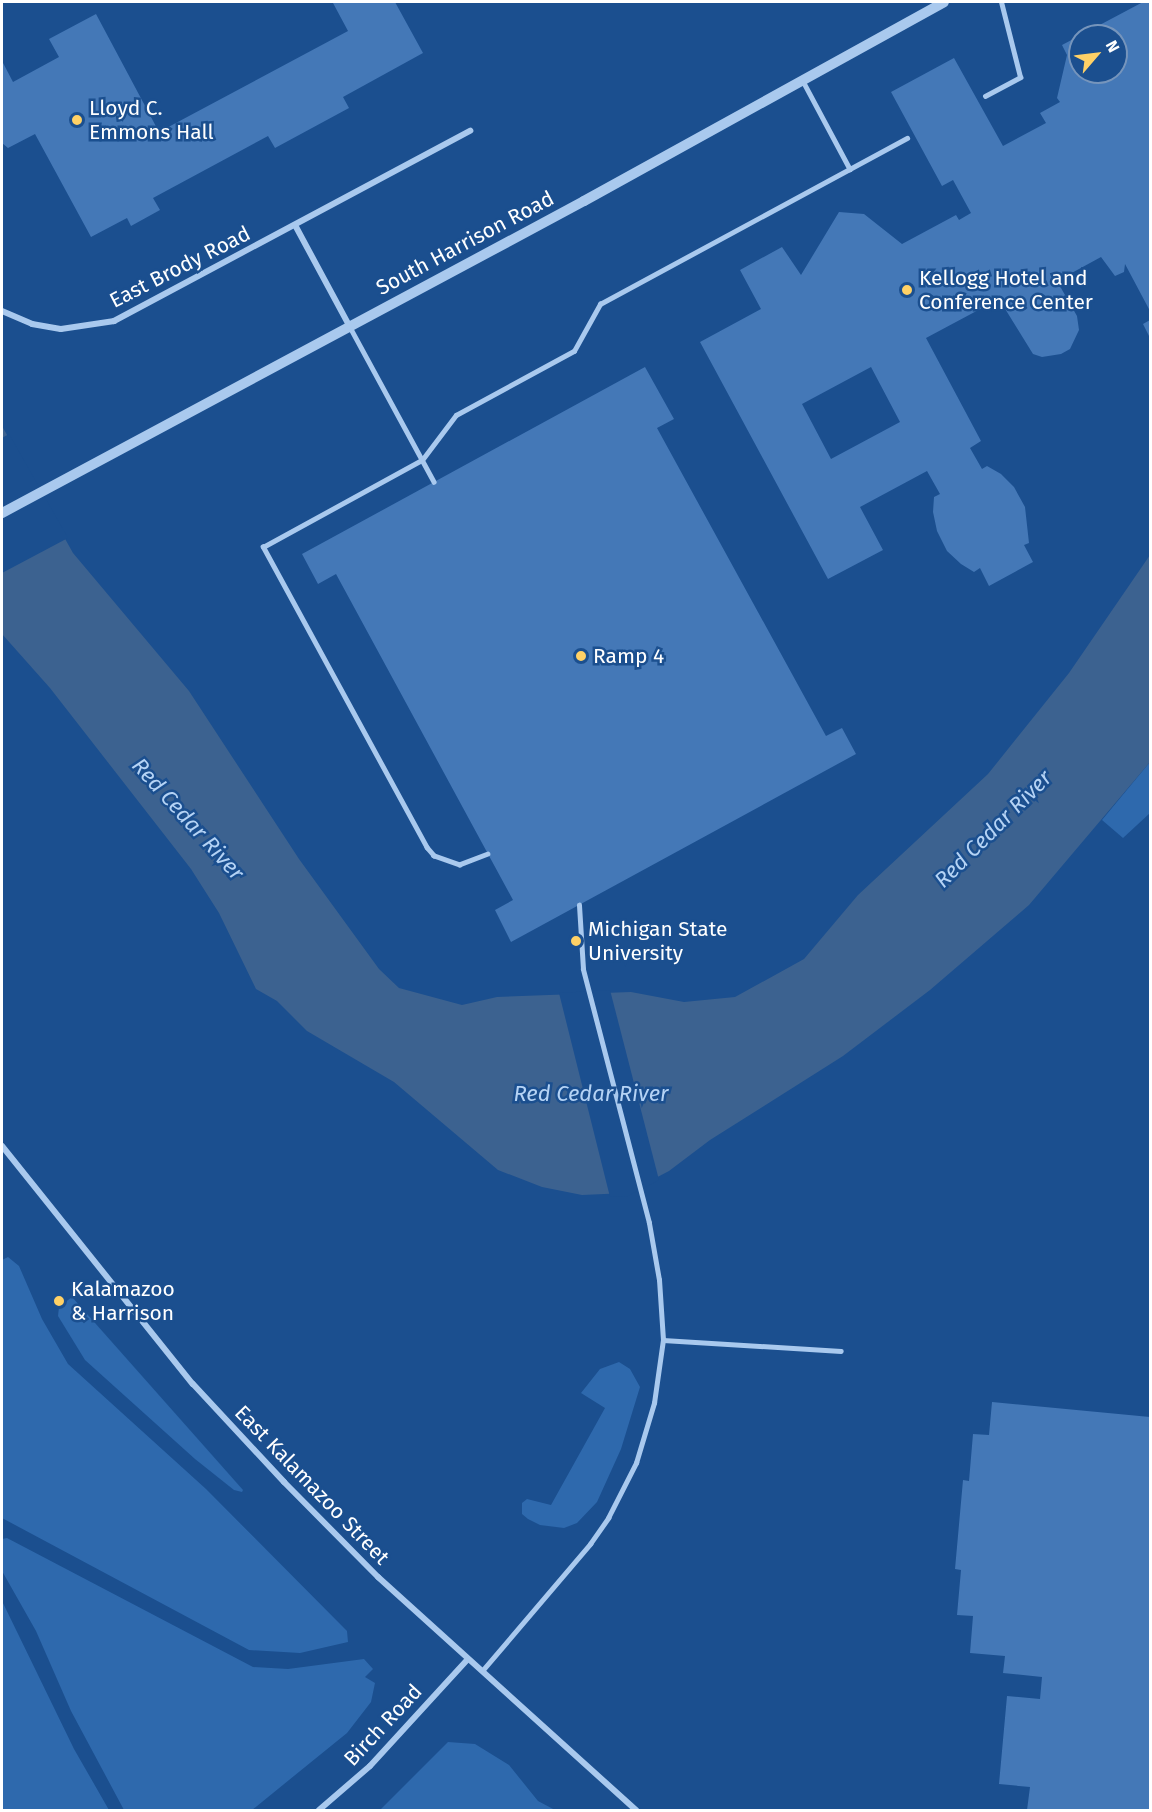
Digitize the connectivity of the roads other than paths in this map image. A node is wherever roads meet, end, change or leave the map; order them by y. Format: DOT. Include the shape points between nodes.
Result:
graph roads {
  1 [pos="944,2"];
  2 [pos="1001,2"];
  3 [pos="801,77"];
  4 [pos="985,96"];
  5 [pos="470,130"];
  6 [pos="907,138"];
  7 [pos="850,169"];
  8 [pos="295,225"];
  9 [pos="4,312"];
  10 [pos="350,327"];
  11 [pos="422,460"];
  12 [pos="434,482"];
  13 [pos="2,513"];
  14 [pos="488,854"];
  15 [pos="579,905"];
  16 [pos="2,1146"];
  17 [pos="663,1340"];
  18 [pos="841,1351"];
  19 [pos="468,1659"];
  20 [pos="482,1671"];
  21 [pos="319,1810"];
  22 [pos="636,1810"];
  1 -- 3 [label="street, South Harrison Road"];
  2 -- 4 [label="lane" via="1020,77"];
  3 -- 7 [label="lane"];
  3 -- 10 [label="street, South Harrison Road" via="584,201"];
  5 -- 8 [label="street, East Brody Road"];
  6 -- 7 [label="lane"];
  7 -- 11 [label="lane" via="600,304 574,351 456,415"];
  8 -- 9 [label="street, East Brody Road" via="114,321 61,329 32,324"];
  8 -- 10 [label="street"];
  10 -- 11 [label="lane"];
  10 -- 13 [label="street, South Harrison Road"];
  11 -- 12 [label="lane"];
  11 -- 14 [label="lane" via="263,547 427,848 434,856 460,865"];
  15 -- 17 [label="lane" via="583,969 649,1223 659,1280"];
  16 -- 19 [label="street, East Kalamazoo Street" via="193,1384 378,1577"];
  17 -- 18 [label="lane"];
  17 -- 20 [label="lane" via="654,1403 636,1463 608,1518"];
  19 -- 20 [label="street, East Kalamazoo Street"];
  19 -- 21 [label="street, Birch Road" via="370,1766"];
  20 -- 22 [label="street, East Kalamazoo Street"];
}
